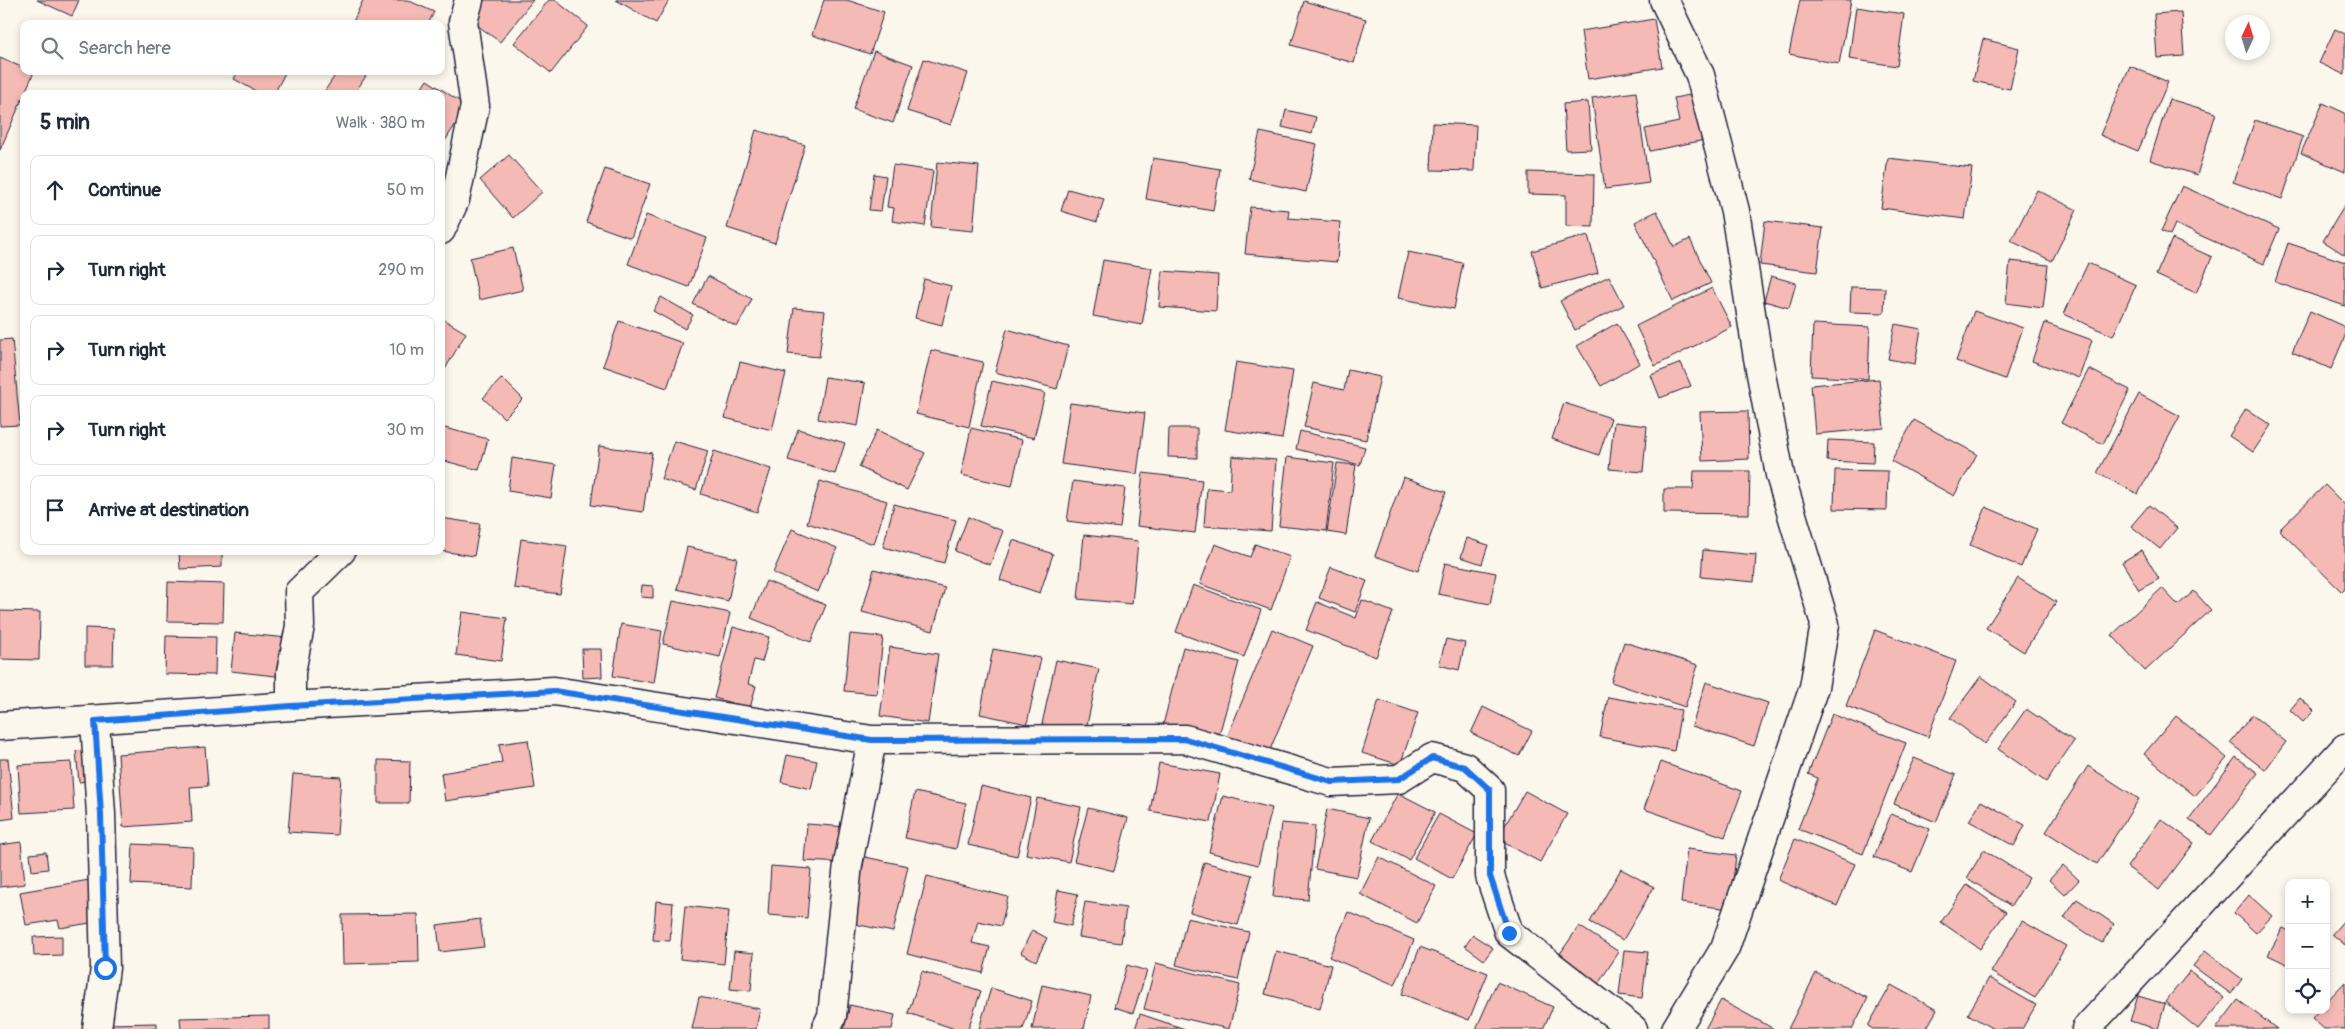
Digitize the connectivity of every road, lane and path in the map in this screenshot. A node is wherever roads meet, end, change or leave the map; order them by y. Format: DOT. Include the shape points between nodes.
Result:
graph roads {
  1 [pos="469,0"];
  2 [pos="1664,0"];
  3 [pos="445,221"];
  4 [pos="337,555"];
  5 [pos="291,706"];
  6 [pos="95,721"];
  7 [pos="0,726"];
  8 [pos="872,740"];
  9 [pos="2345,748"];
  10 [pos="97,1029"];
  11 [pos="826,1029"];
  12 [pos="1633,1029"];
  13 [pos="1676,1029"];
  14 [pos="2086,1029"];
  1 -- 3 [label="street" via="463,22 475,106 455,200"];
  2 -- 13 [label="street" via="1700,75 1735,211 1780,475 1824,624 1814,687 1725,948"];
  4 -- 5 [label="street" via="299,592 300,626 291,672"];
  5 -- 6 [label="street"];
  5 -- 8 [label="street" via="554,691"];
  6 -- 7 [label="street"];
  6 -- 10 [label="street" via="105,968"];
  8 -- 11 [label="street" via="848,864 832,1016"];
  8 -- 12 [label="street" via="1185,739 1332,782 1399,779 1432,758 1465,767 1490,790 1490,876 1509,933"];
  9 -- 14 [label="street"];
}
